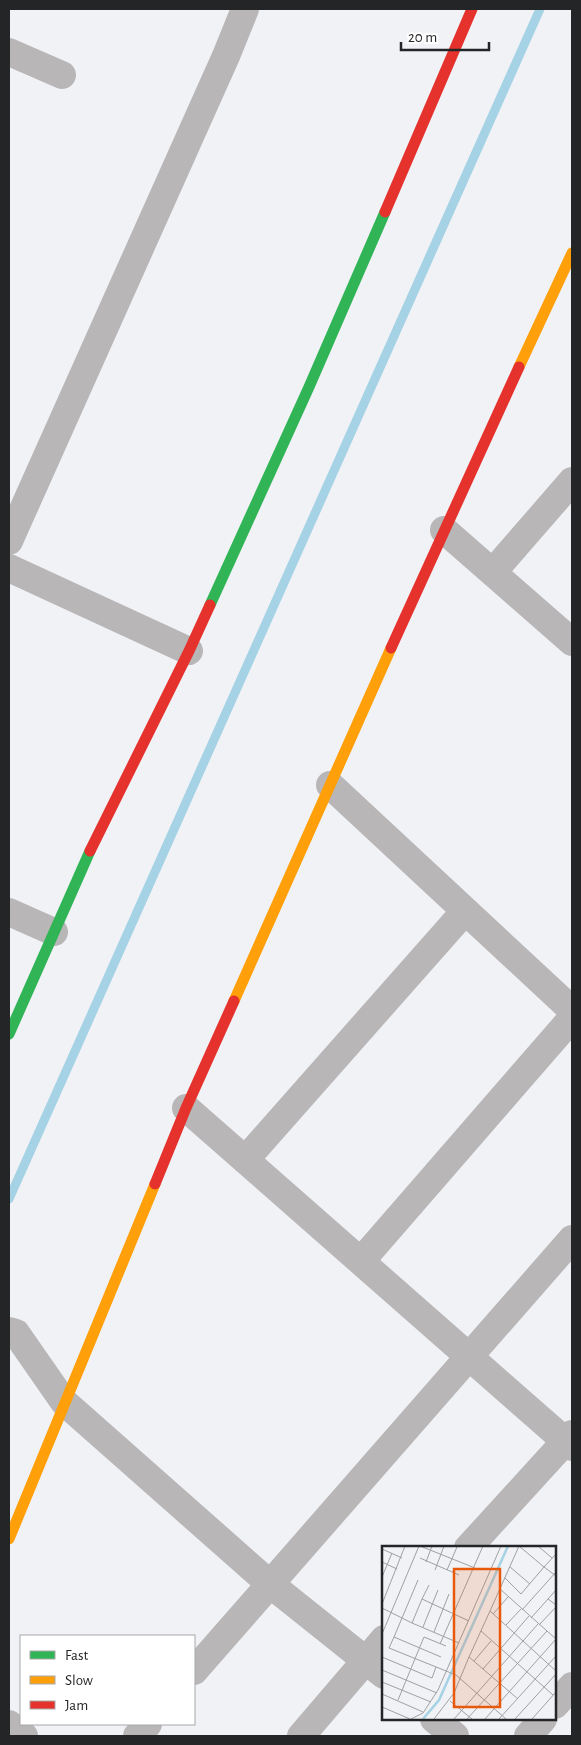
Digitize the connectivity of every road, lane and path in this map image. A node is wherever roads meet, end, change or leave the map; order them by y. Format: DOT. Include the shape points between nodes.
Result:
graph roads {
  1 [pos="245,9"];
  2 [pos="472,9"];
  3 [pos="9,52"];
  4 [pos="62,75"];
  5 [pos="572,253"];
  6 [pos="572,481"];
  7 [pos="444,530"];
  8 [pos="9,541"];
  9 [pos="9,568"];
  10 [pos="493,572"];
  11 [pos="572,642"];
  12 [pos="189,651"];
  13 [pos="330,785"];
  14 [pos="465,911"];
  15 [pos="9,912"];
  16 [pos="54,932"];
  17 [pos="572,1010"];
  18 [pos="572,1018"];
  19 [pos="9,1034"];
  20 [pos="186,1108"];
  21 [pos="245,1160"];
  22 [pos="572,1239"];
  23 [pos="361,1261"];
  24 [pos="12,1332"];
  25 [pos="469,1355"];
  26 [pos="64,1402"];
  27 [pos="570,1441"];
  28 [pos="9,1539"];
  29 [pos="470,1546"];
  30 [pos="270,1584"];
  31 [pos="382,1645"];
  32 [pos="374,1667"];
  33 [pos="195,1670"];
  34 [pos="572,1686"];
  35 [pos="556,1705"];
  36 [pos="435,1720"];
  37 [pos="542,1720"];
  38 [pos="9,1724"];
  39 [pos="147,1725"];
  40 [pos="24,1736"];
  41 [pos="137,1736"];
  42 [pos="301,1736"];
  43 [pos="455,1736"];
  44 [pos="528,1736"];
  1 -- 8 [label="street"];
  2 -- 12 [label="street" via="309,387"];
  3 -- 4 [label="street"];
  5 -- 7 [label="street"];
  6 -- 10 [label="street"];
  7 -- 10 [label="street"];
  7 -- 13 [label="street"];
  9 -- 12 [label="street"];
  10 -- 11 [label="street"];
  12 -- 16 [label="street" via="82,867"];
  13 -- 14 [label="street"];
  13 -- 20 [label="street"];
  14 -- 17 [label="street"];
  14 -- 21 [label="street"];
  15 -- 16 [label="street"];
  16 -- 19 [label="street"];
  18 -- 23 [label="street"];
  20 -- 21 [label="street"];
  20 -- 26 [label="street"];
  21 -- 23 [label="street"];
  22 -- 25 [label="street"];
  23 -- 25 [label="street"];
  24 -- 26 [label="street"];
  25 -- 27 [label="street"];
  25 -- 30 [label="street"];
  26 -- 28 [label="street"];
  26 -- 30 [label="street"];
  27 -- 29 [label="street"];
  30 -- 32 [label="street"];
  30 -- 33 [label="street"];
  31 -- 32 [label="street"];
  32 -- 42 [label="street"];
  34 -- 35 [label="street"];
  36 -- 43 [label="street"];
  37 -- 44 [label="street"];
  38 -- 40 [label="street"];
  39 -- 41 [label="street"];
}
